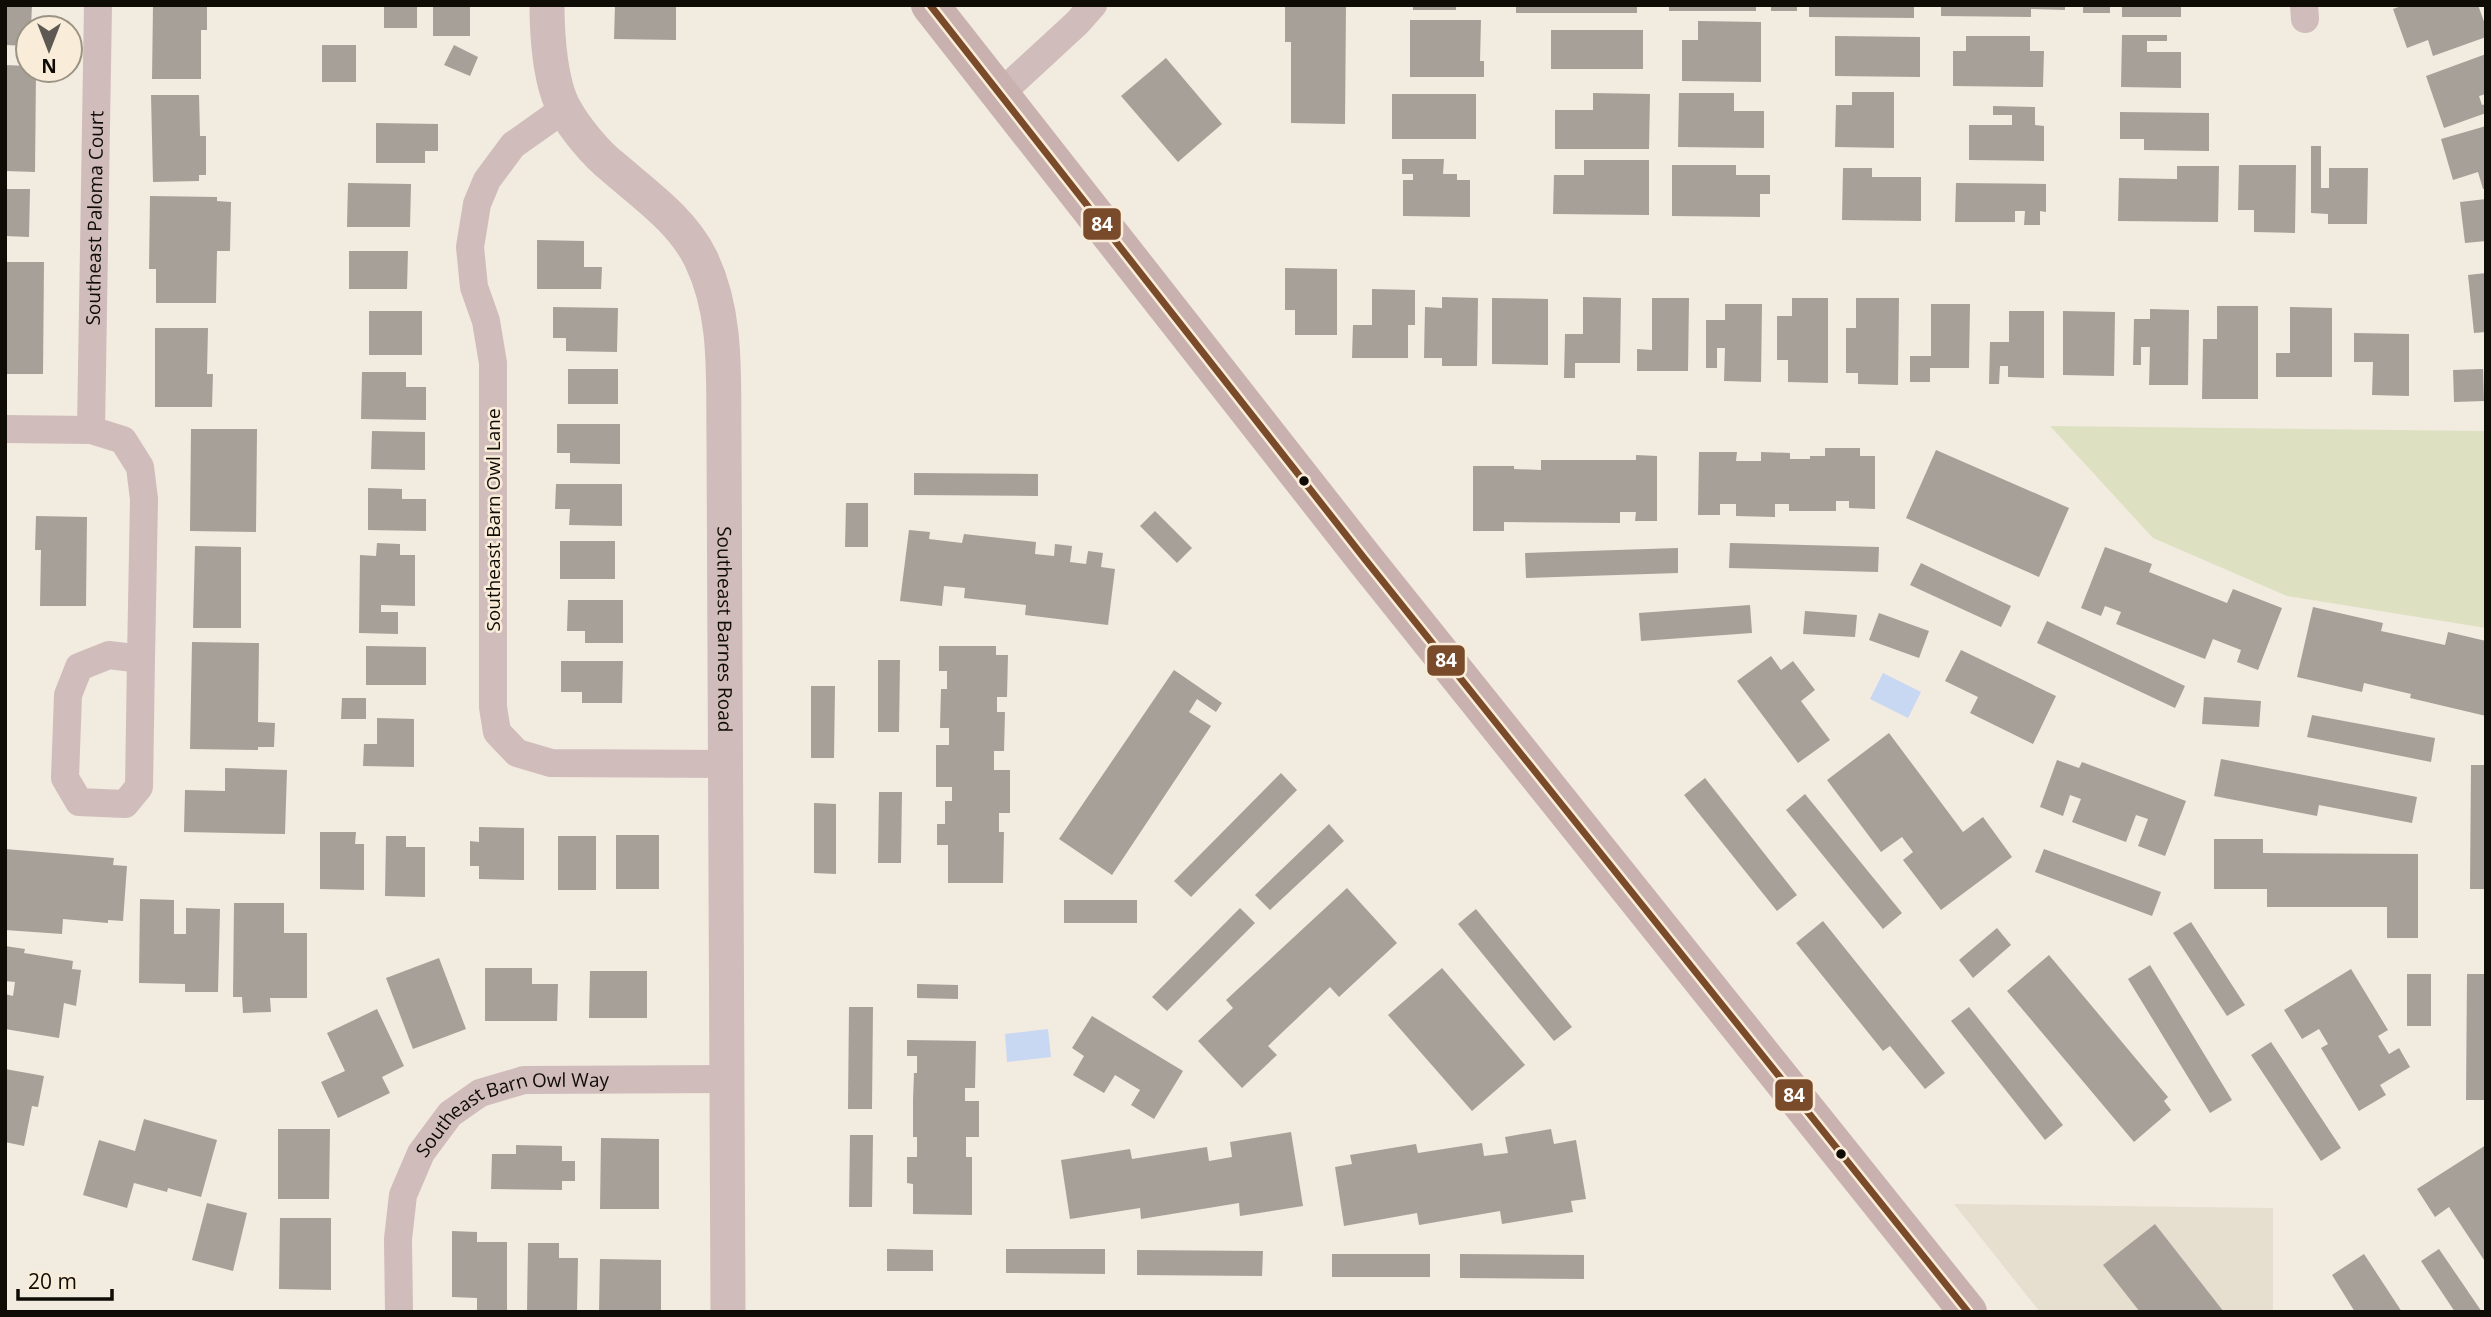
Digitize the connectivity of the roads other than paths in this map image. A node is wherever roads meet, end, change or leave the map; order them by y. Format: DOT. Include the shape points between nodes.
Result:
graph roads {
  1 [pos="98,5"];
  2 [pos="547,5"];
  3 [pos="930,5"];
  4 [pos="1093,5"];
  5 [pos="1000,94"];
  6 [pos="564,109"];
  7 [pos="5,429"];
  8 [pos="91,430"];
  9 [pos="141,659"];
  10 [pos="725,764"];
  11 [pos="727,1079"];
  12 [pos="399,1312"];
  13 [pos="729,1312"];
  14 [pos="1968,1312"];
  1 -- 8 [label="street, Southeast Paloma Court"];
  2 -- 6 [label="street, Southeast Barnes Road" via="547,38"];
  3 -- 5 [label="main road"];
  4 -- 5 [label="street"];
  5 -- 14 [label="main road" via="1372,568"];
  6 -- 10 [label="street, Southeast Barnes Road" via="609,165 689,238 713,289 722,356"];
  6 -- 10 [label="street, Southeast Barn Owl Lane" via="513,145 487,180 477,204 470,247 474,287 493,363 493,707 497,732 517,753 551,763"];
  7 -- 8 [label="street"];
  8 -- 9 [label="street" via="123,440 140,467 144,499"];
  9 -- 9 [label="street" via="139,787 125,804 79,802 65,778 68,695 79,667 109,655"];
  10 -- 11 [label="street, Southeast Barnes Road"];
  11 -- 12 [label="street, Southeast Barn Owl Way" via="524,1080 480,1093 450,1114 421,1153 403,1195"];
  11 -- 13 [label="street, Southeast Barnes Road"];
}
